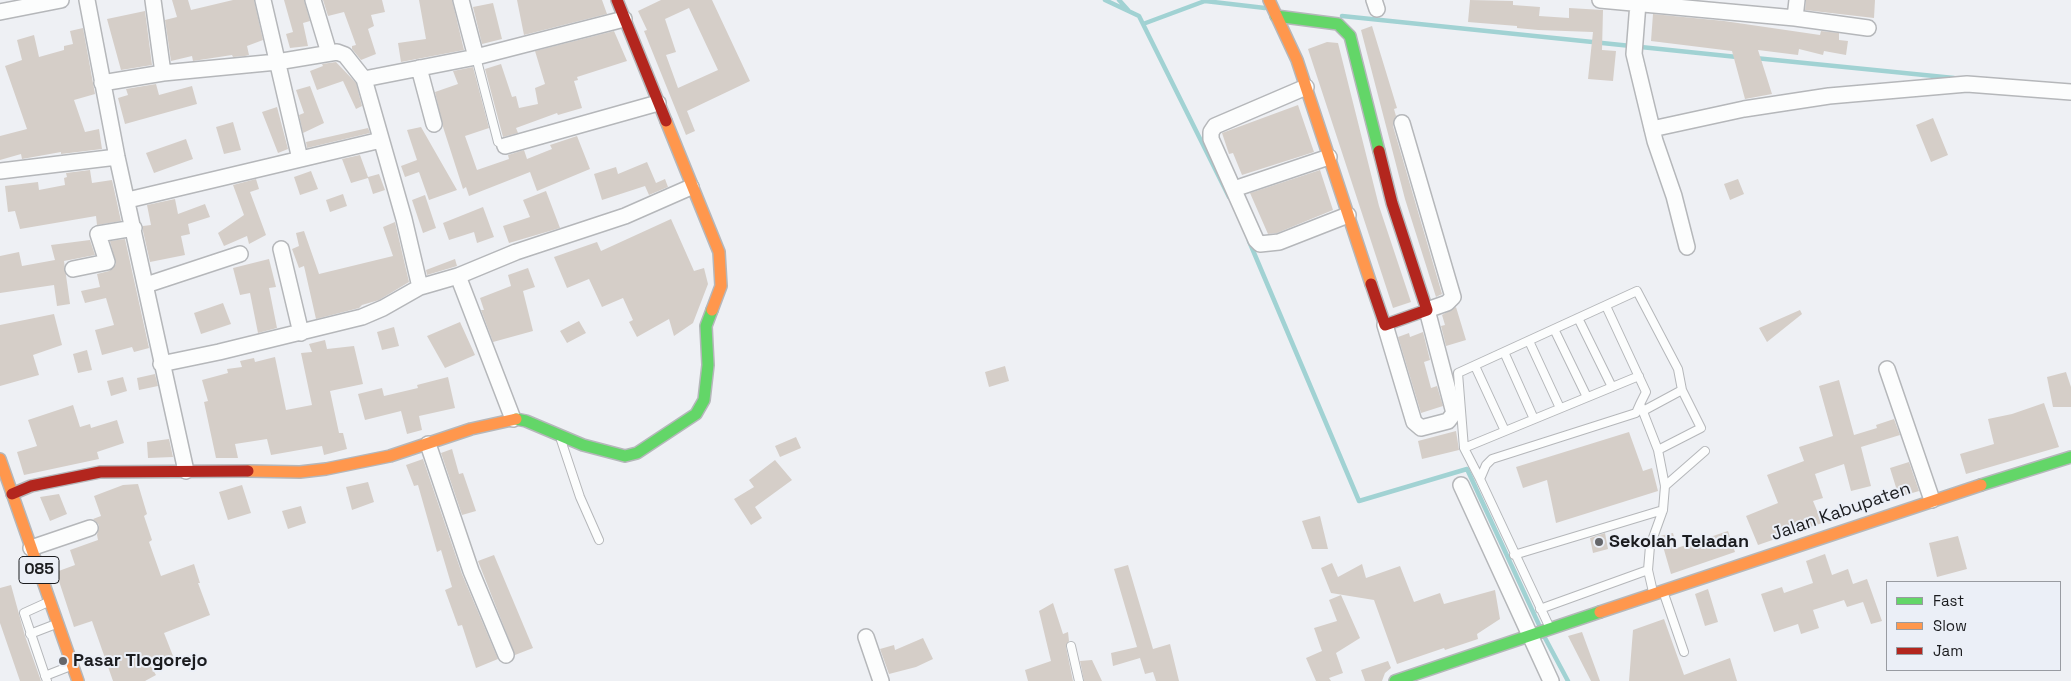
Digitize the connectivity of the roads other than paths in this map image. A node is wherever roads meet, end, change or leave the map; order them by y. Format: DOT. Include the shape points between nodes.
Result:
graph roads {
  1 [pos="61,0"];
  2 [pos="87,0"];
  3 [pos="153,0"];
  4 [pos="263,0"];
  5 [pos="313,0"];
  6 [pos="461,0"];
  7 [pos="617,0"];
  8 [pos="1600,0"];
  9 [pos="1797,0"];
  10 [pos="1644,2"];
  11 [pos="1721,6"];
  12 [pos="1273,8"];
  13 [pos="0,12"];
  14 [pos="1795,18"];
  15 [pos="624,19"];
  16 [pos="1868,28"];
  17 [pos="329,53"];
  18 [pos="476,57"];
  19 [pos="277,62"];
  20 [pos="419,68"];
  21 [pos="163,73"];
  22 [pos="364,79"];
  23 [pos="102,83"];
  24 [pos="1306,87"];
  25 [pos="2071,92"];
  26 [pos="658,103"];
  27 [pos="1402,123"];
  28 [pos="434,124"];
  29 [pos="1652,128"];
  30 [pos="381,140"];
  31 [pos="505,146"];
  32 [pos="117,157"];
  33 [pos="1329,157"];
  34 [pos="300,159"];
  35 [pos="0,171"];
  36 [pos="691,186"];
  37 [pos="1234,188"];
  38 [pos="128,200"];
  39 [pos="1348,215"];
  40 [pos="134,228"];
  41 [pos="1687,247"];
  42 [pos="281,249"];
  43 [pos="240,254"];
  44 [pos="73,269"];
  45 [pos="458,276"];
  46 [pos="146,285"];
  47 [pos="420,287"];
  48 [pos="1606,306"];
  49 [pos="1427,310"];
  50 [pos="1578,318"];
  51 [pos="1385,325"];
  52 [pos="1554,329"];
  53 [pos="301,333"];
  54 [pos="1529,341"];
  55 [pos="1504,352"];
  56 [pos="161,364"];
  57 [pos="1475,366"];
  58 [pos="1887,370"];
  59 [pos="1639,376"];
  60 [pos="1612,387"];
  61 [pos="1682,390"];
  62 [pos="1587,397"];
  63 [pos="1560,408"];
  64 [pos="1642,408"];
  65 [pos="513,419"];
  66 [pos="1534,419"];
  67 [pos="1505,431"];
  68 [pos="558,434"];
  69 [pos="428,444"];
  70 [pos="1464,448"];
  71 [pos="1658,450"];
  72 [pos="1705,451"];
  73 [pos="2071,457"];
  74 [pos="0,459"];
  75 [pos="186,471"];
  76 [pos="1480,479"];
  77 [pos="1461,484"];
  78 [pos="1665,486"];
  79 [pos="12,494"];
  80 [pos="1932,500"];
  81 [pos="1663,510"];
  82 [pos="90,528"];
  83 [pos="599,540"];
  84 [pos="31,548"];
  85 [pos="1514,555"];
  86 [pos="1648,570"];
  87 [pos="1658,593"];
  88 [pos="50,601"];
  89 [pos="1540,609"];
  90 [pos="58,624"];
  91 [pos="1541,633"];
  92 [pos="30,634"];
  93 [pos="866,637"];
  94 [pos="1071,646"];
  95 [pos="1684,652"];
  96 [pos="506,656"];
  97 [pos="73,666"];
  98 [pos="46,679"];
  99 [pos="78,681"];
  100 [pos="881,681"];
  101 [pos="1079,681"];
  102 [pos="1395,681"];
  103 [pos="1551,681"];
  1 -- 13 [label="street"];
  2 -- 23 [label="street"];
  3 -- 21 [label="street"];
  4 -- 19 [label="street"];
  5 -- 17 [label="street"];
  6 -- 18 [label="street"];
  7 -- 15 [label="street"];
  8 -- 10 [label="street"];
  9 -- 14 [label="street"];
  10 -- 11 [label="street"];
  10 -- 29 [label="street" via="1634,49"];
  11 -- 14 [label="street"];
  12 -- 24 [label="street"];
  12 -- 49 [label="street" via="1338,24 1350,36 1392,203"];
  14 -- 16 [label="street"];
  15 -- 18 [label="street"];
  15 -- 26 [label="street"];
  17 -- 19 [label="street"];
  17 -- 22 [label="street" via="344,55"];
  18 -- 20 [label="street"];
  18 -- 31 [label="lane" via="496,138"];
  19 -- 21 [label="street"];
  19 -- 34 [label="street"];
  20 -- 22 [label="street"];
  20 -- 28 [label="street"];
  21 -- 23 [label="street"];
  22 -- 30 [label="street"];
  23 -- 32 [label="street"];
  24 -- 33 [label="street"];
  24 -- 37 [label="street" via="1215,126 1211,139"];
  25 -- 29 [label="street" via="1967,84 1828,96"];
  26 -- 31 [label="street"];
  26 -- 36 [label="street"];
  27 -- 49 [label="street" via="1453,297 1447,303"];
  29 -- 41 [label="street"];
  30 -- 34 [label="street"];
  30 -- 47 [label="street"];
  32 -- 35 [label="street"];
  32 -- 38 [label="street"];
  33 -- 37 [label="street"];
  33 -- 39 [label="street"];
  34 -- 38 [label="street"];
  36 -- 45 [label="street" via="625,216 516,252"];
  36 -- 68 [label="street" via="719,252 721,286 706,326 708,365 704,400 696,414 678,427 637,453 626,456 582,445"];
  37 -- 39 [label="street" via="1260,244 1279,242"];
  38 -- 40 [label="street"];
  39 -- 51 [label="street"];
  40 -- 44 [label="street" via="98,234 107,262"];
  40 -- 46 [label="street"];
  42 -- 53 [label="street"];
  43 -- 46 [label="street"];
  45 -- 47 [label="street"];
  45 -- 65 [label="street"];
  46 -- 56 [label="street"];
  47 -- 53 [label="street" via="362,317"];
  48 -- 50 [label="lane"];
  48 -- 59 [label="lane"];
  48 -- 61 [label="lane" via="1637,291 1678,369"];
  49 -- 51 [label="street"];
  49 -- 51 [label="street" via="1454,413 1448,421 1421,428 1414,422"];
  50 -- 52 [label="lane"];
  50 -- 60 [label="lane"];
  52 -- 54 [label="lane"];
  52 -- 62 [label="lane"];
  53 -- 56 [label="street"];
  54 -- 55 [label="lane"];
  54 -- 63 [label="lane"];
  55 -- 57 [label="lane"];
  55 -- 66 [label="lane"];
  56 -- 75 [label="street"];
  57 -- 67 [label="lane"];
  57 -- 70 [label="lane" via="1458,374"];
  58 -- 80 [label="street"];
  59 -- 60 [label="lane"];
  59 -- 64 [label="lane" via="1646,392"];
  60 -- 62 [label="lane"];
  61 -- 64 [label="lane"];
  61 -- 71 [label="lane" via="1701,428"];
  62 -- 63 [label="lane"];
  63 -- 66 [label="lane"];
  64 -- 71 [label="lane"];
  64 -- 76 [label="lane" via="1636,413 1492,459"];
  65 -- 68 [label="street"];
  65 -- 69 [label="street" via="471,428"];
  66 -- 67 [label="lane"];
  67 -- 70 [label="lane"];
  68 -- 83 [label="lane"];
  69 -- 75 [label="street" via="368,462 309,471"];
  69 -- 96 [label="street" via="471,571"];
  70 -- 76 [label="lane"];
  71 -- 78 [label="lane"];
  72 -- 78 [label="lane"];
  73 -- 80 [label="street, Jalan Kabupaten"];
  74 -- 79 [label="street, 085"];
  75 -- 79 [label="street" via="100,472 32,486"];
  76 -- 85 [label="lane"];
  77 -- 91 [label="street"];
  78 -- 81 [label="lane"];
  79 -- 84 [label="street, 085"];
  80 -- 87 [label="street, Jalan Kabupaten"];
  81 -- 85 [label="lane"];
  81 -- 86 [label="lane" via="1650,546"];
  82 -- 84 [label="street"];
  84 -- 88 [label="street, 085"];
  85 -- 89 [label="lane"];
  86 -- 87 [label="lane"];
  86 -- 89 [label="lane"];
  87 -- 91 [label="street, Jalan Kabupaten"];
  87 -- 95 [label="lane"];
  88 -- 90 [label="street, 085"];
  88 -- 92 [label="lane" via="24,613"];
  89 -- 91 [label="lane"];
  90 -- 92 [label="lane"];
  90 -- 97 [label="street, 085"];
  91 -- 102 [label="street, Jalan Kabupaten"];
  91 -- 103 [label="street"];
  92 -- 98 [label="lane"];
  93 -- 100 [label="street"];
  94 -- 101 [label="lane"];
  97 -- 98 [label="lane"];
  97 -- 99 [label="street, 085"];
}
